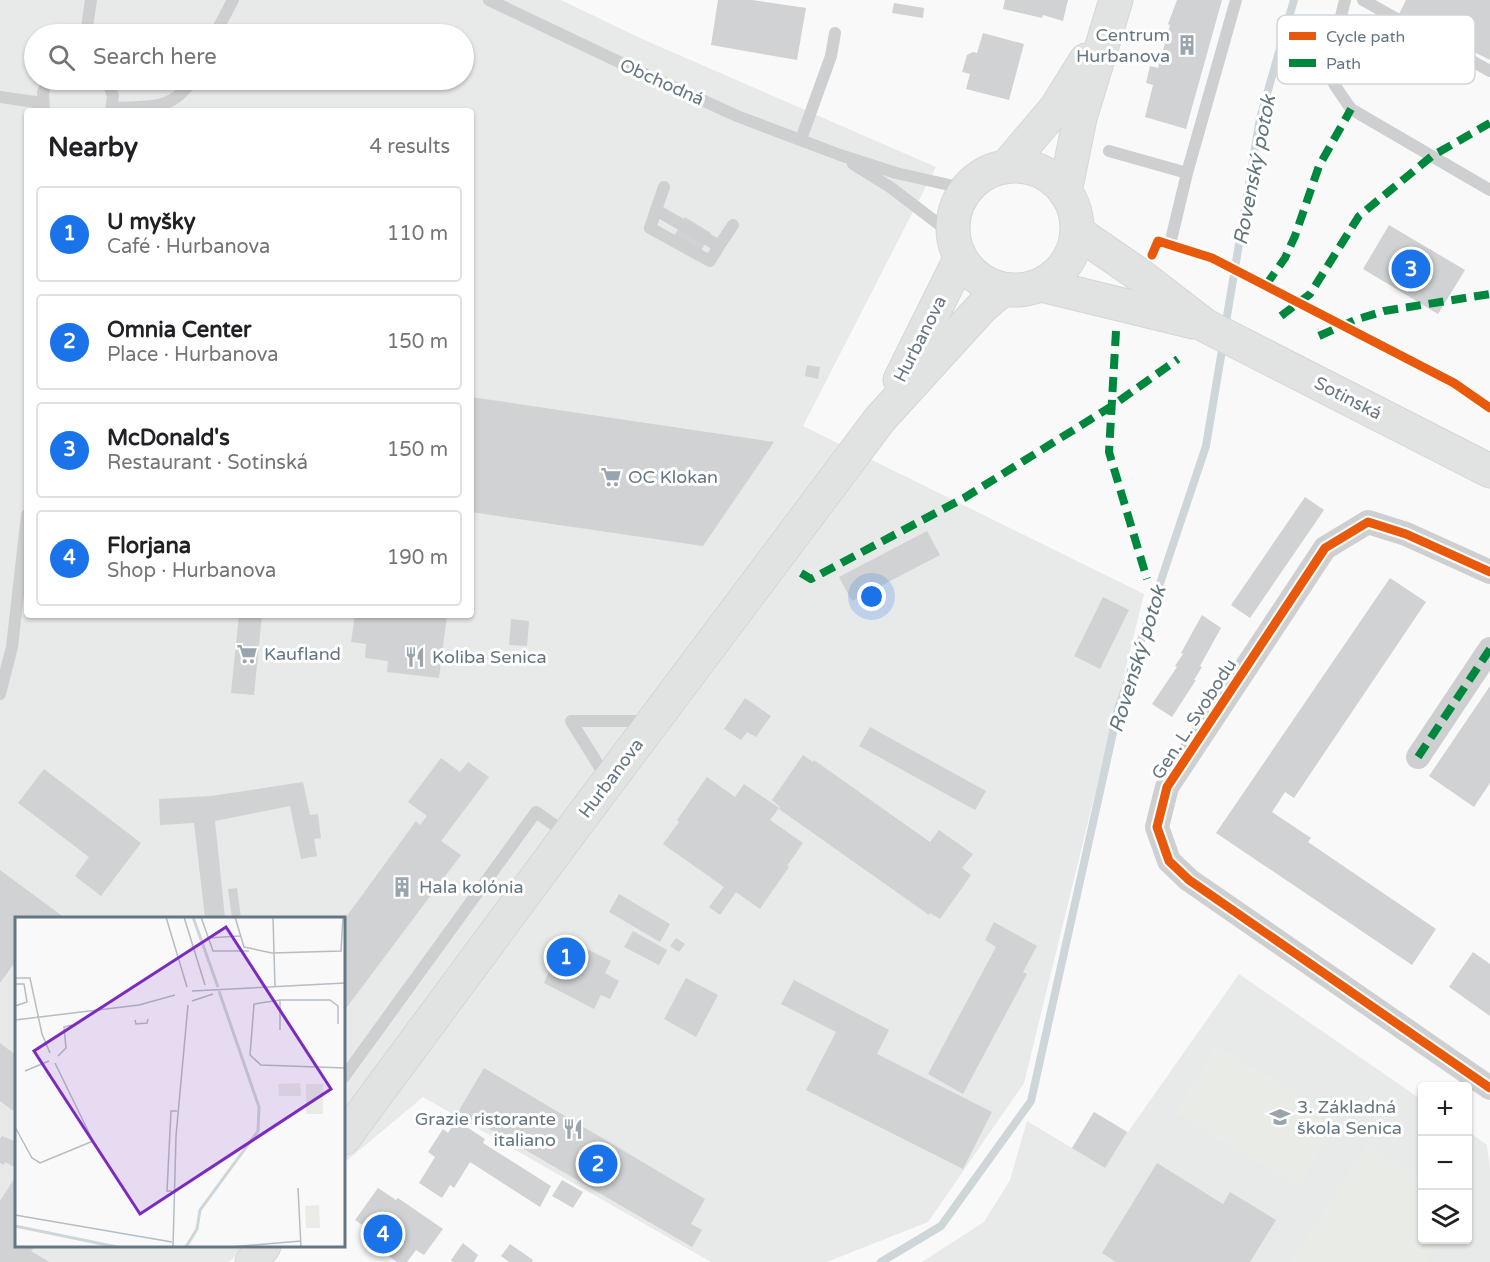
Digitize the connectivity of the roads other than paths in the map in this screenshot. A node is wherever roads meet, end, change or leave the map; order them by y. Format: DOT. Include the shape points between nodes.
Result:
graph roads {
  1 [pos="92,0"];
  2 [pos="233,0"];
  3 [pos="489,0"];
  4 [pos="1236,0"];
  5 [pos="1345,0"];
  6 [pos="1363,0"];
  7 [pos="1111,14"];
  8 [pos="1341,15"];
  9 [pos="1390,15"];
  10 [pos="88,24"];
  11 [pos="220,24"];
  12 [pos="835,33"];
  13 [pos="1475,63"];
  14 [pos="1490,71"];
  15 [pos="1335,84"];
  16 [pos="44,90"];
  17 [pos="111,90"];
  18 [pos="184,90"];
  19 [pos="0,97"];
  20 [pos="43,107"];
  21 [pos="112,108"];
  22 [pos="124,108"];
  23 [pos="801,139"];
  24 [pos="1109,151"];
  25 [pos="840,155"];
  26 [pos="1006,167"];
  27 [pos="1187,173"];
  28 [pos="664,186"];
  29 [pos="966,189"];
  30 [pos="1490,190"];
  31 [pos="1065,192"];
  32 [pos="656,210"];
  33 [pos="733,225"];
  34 [pos="1077,232"];
  35 [pos="1171,240"];
  36 [pos="719,246"];
  37 [pos="956,247"];
  38 [pos="1041,285"];
  39 [pos="1002,290"];
  40 [pos="1206,326"];
  41 [pos="880,419"];
  42 [pos="1490,471"];
  43 [pos="24,541"];
  44 [pos="1490,572"];
  45 [pos="1490,649"];
  46 [pos="0,694"];
  47 [pos="654,721"];
  48 [pos="1418,757"];
  49 [pos="608,781"];
  50 [pos="568,835"];
  51 [pos="345,1076"];
  52 [pos="1490,1088"];
  53 [pos="345,1137"];
  1 -- 10 [label="lane"];
  2 -- 11 [label="lane"];
  3 -- 23 [label="lane, Obchodná" via="737,116"];
  4 -- 27 [label="lane"];
  5 -- 8 [label="lane"];
  6 -- 9 [label="lane"];
  7 -- 26 [label="main road" via="1056,108"];
  7 -- 31 [label="main road" via="1080,118"];
  12 -- 23 [label="lane" via="831,56"];
  13 -- 14 [label="lane"];
  15 -- 30 [label="lane" via="1351,109"];
  16 -- 20 [label="lane"];
  17 -- 21 [label="lane"];
  18 -- 22 [label="lane" via="161,105"];
  19 -- 20 [label="lane"];
  23 -- 25 [label="lane, Obchodná"];
  24 -- 27 [label="lane"];
  25 -- 29 [label="lane, Obchodná"];
  25 -- 37 [label="lane, Obchodná" via="890,187"];
  26 -- 29 [label="main road" via="982,175"];
  26 -- 31 [label="main road" via="1034,170 1057,182"];
  27 -- 35 [label="lane"];
  28 -- 32 [label="lane"];
  29 -- 37 [label="main road, Hurbanova" via="955,210"];
  31 -- 34 [label="main road" via="1075,211"];
  32 -- 36 [label="lane"];
  32 -- 36 [label="lane" via="650,228 710,261"];
  33 -- 36 [label="lane"];
  34 -- 38 [label="main road" via="1066,264"];
  34 -- 40 [label="main road, Sotinská"];
  37 -- 39 [label="main road" via="969,271"];
  37 -- 41 [label="main road, Hurbanova" via="928,327"];
  38 -- 39 [label="main road"];
  38 -- 40 [label="main road, Sotinská"];
  39 -- 41 [label="main road, Hurbanova"];
  40 -- 42 [label="main road, Sotinská"];
  41 -- 47 [label="main road, Hurbanova"];
  43 -- 46 [label="lane" via="12,647"];
  44 -- 52 [label="street, Gen. L. Svobodu" via="1406,534 1368,522 1325,548 1167,787 1157,827 1169,861 1189,880"];
  45 -- 48 [label="street"];
  47 -- 49 [label="main road, Hurbanova"];
  47 -- 49 [label="lane" via="572,721"];
  49 -- 50 [label="main road, Hurbanova"];
  50 -- 51 [label="lane" via="536,812"];
  50 -- 53 [label="main road, Hurbanova"];
}
